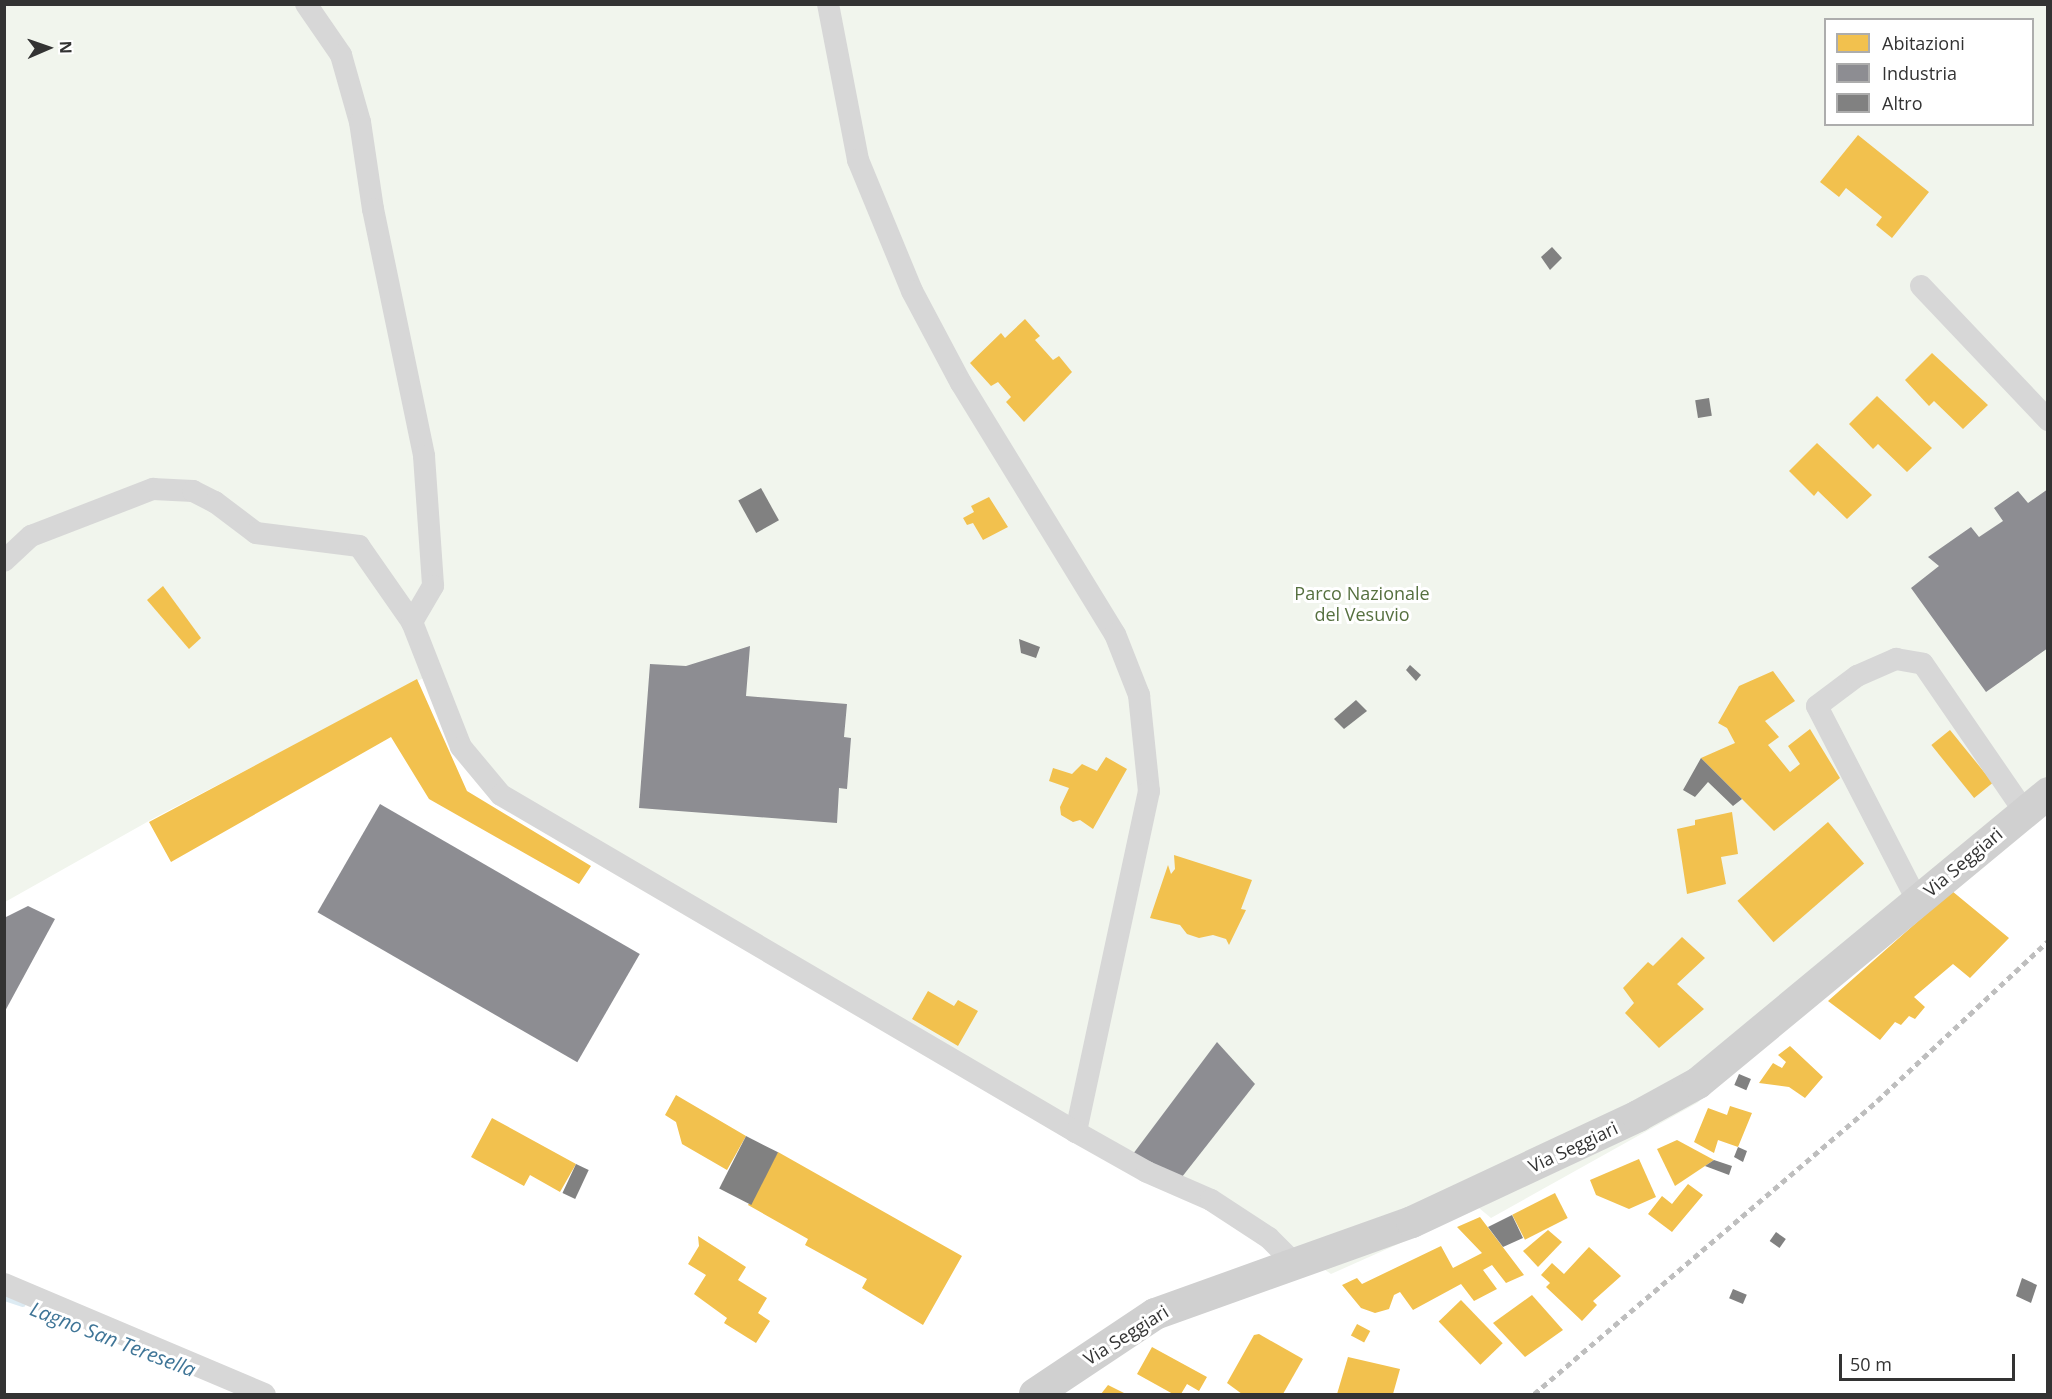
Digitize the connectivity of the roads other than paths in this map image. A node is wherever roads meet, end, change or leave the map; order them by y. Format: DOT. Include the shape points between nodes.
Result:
graph roads {
  1 [pos="306,4"];
  2 [pos="828,4"];
  3 [pos="1921,286"];
  4 [pos="2048,420"];
  5 [pos="4,561"];
  6 [pos="412,622"];
  7 [pos="2036,802"];
  8 [pos="1917,900"];
  9 [pos="1076,1132"];
  10 [pos="1293,1262"];
  11 [pos="4,1284"];
  12 [pos="265,1395"];
  13 [pos="1035,1395"];
  1 -- 6 [label="street" via="341,54 360,122 373,209 424,456 433,586"];
  2 -- 9 [label="street" via="858,160 912,291 961,383 1115,634 1139,694 1149,791"];
  3 -- 4 [label="street"];
  5 -- 6 [label="street" via="31,536 153,489 193,491 215,502 256,533 359,546"];
  6 -- 9 [label="street" via="461,747 501,795"];
  7 -- 8 [label="main road, Via Seggiari"];
  7 -- 8 [label="street" via="1923,664 1896,659 1857,676 1817,706"];
  8 -- 10 [label="main road, Via Seggiari" via="1698,1083 1638,1116 1412,1222"];
  9 -- 10 [label="street" via="1147,1172 1211,1200 1269,1238"];
  10 -- 13 [label="main road, Via Seggiari" via="1155,1314"];
  11 -- 12 [label="street"];
}
